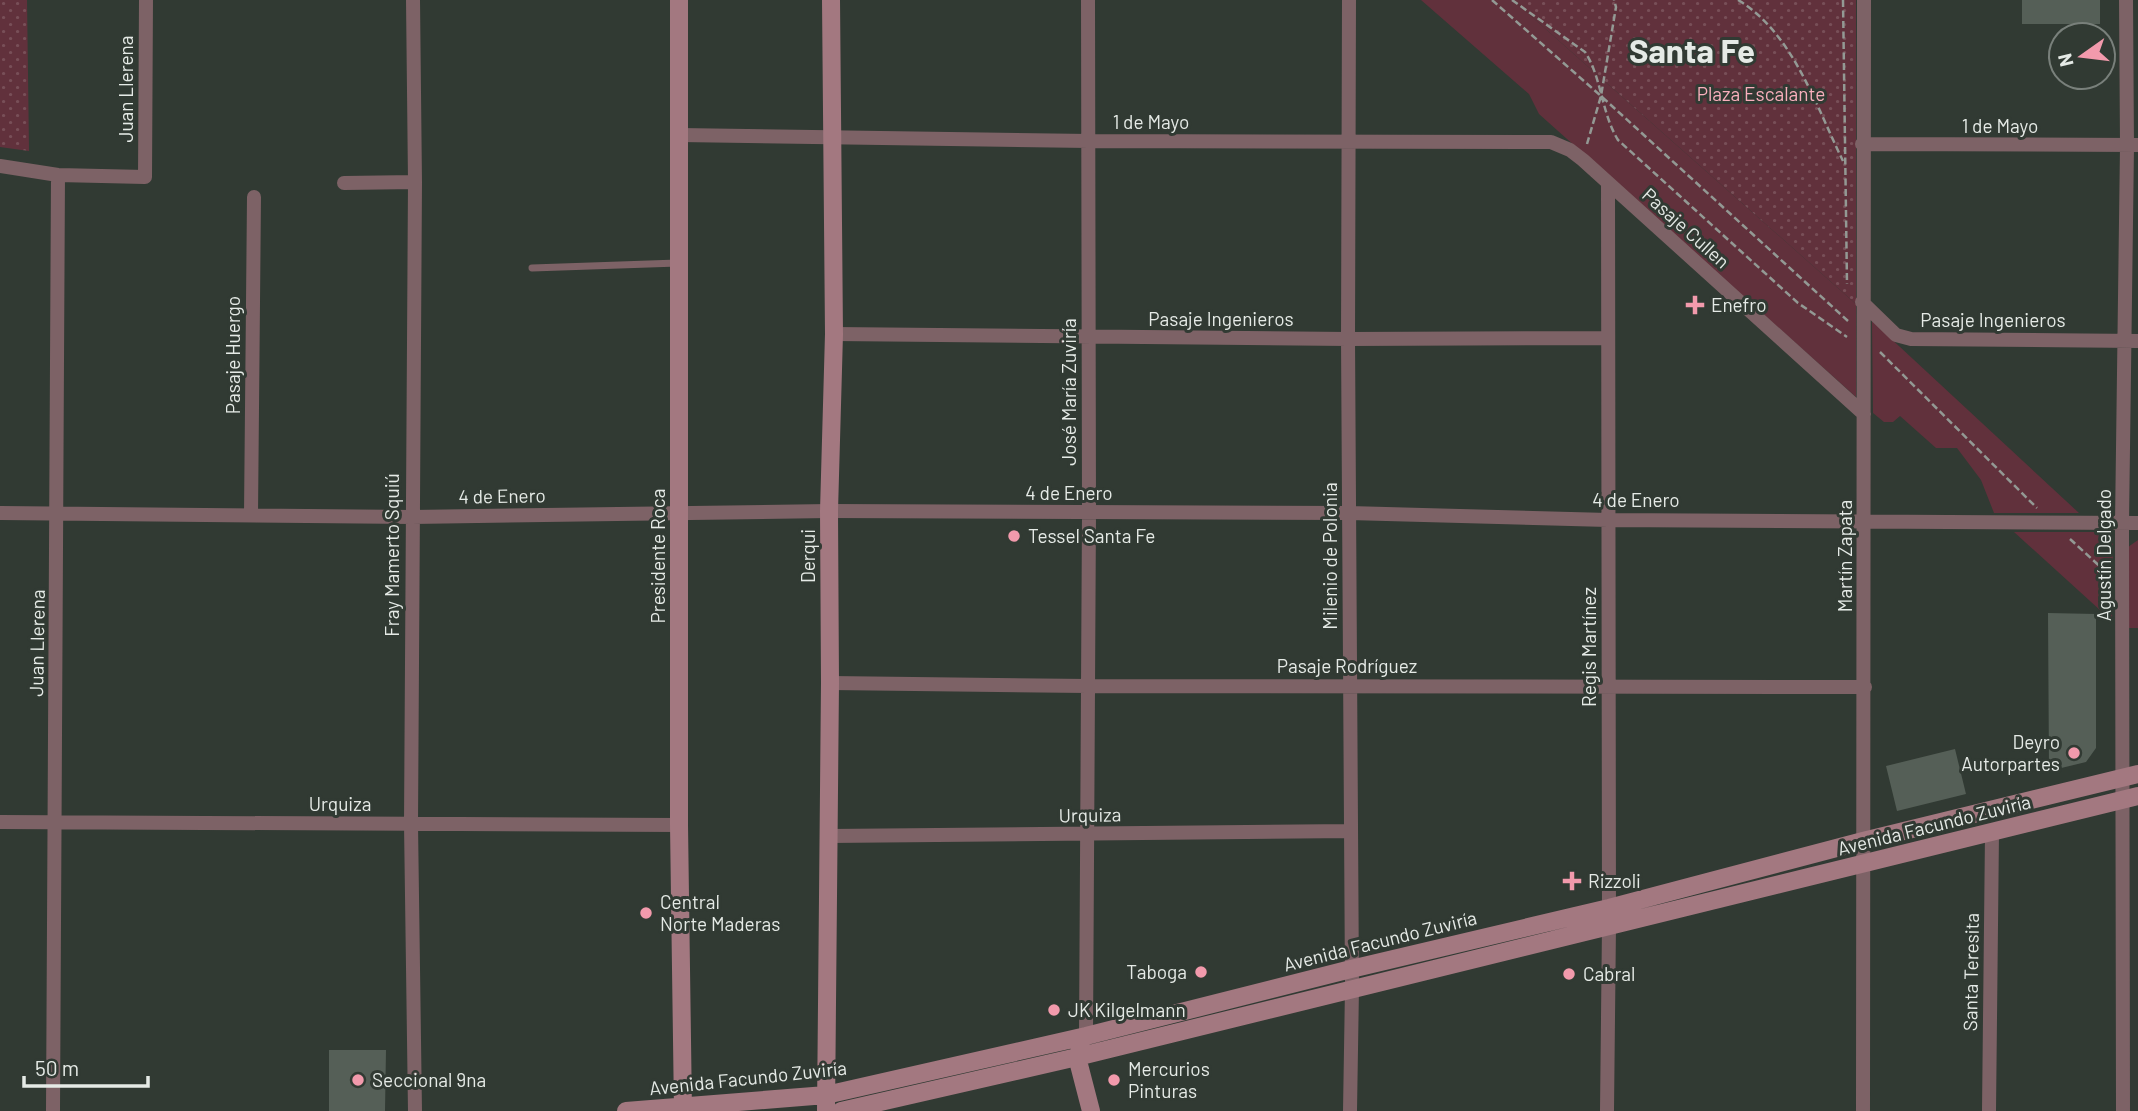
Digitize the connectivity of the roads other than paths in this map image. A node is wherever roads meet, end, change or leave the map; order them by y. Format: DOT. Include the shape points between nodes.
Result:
graph roads {
  1 [pos="146,0"];
  2 [pos="413,0"];
  3 [pos="679,0"];
  4 [pos="831,0"];
  5 [pos="1088,0"];
  6 [pos="1349,0"];
  7 [pos="1864,0"];
  8 [pos="2126,0"];
  9 [pos="680,135"];
  10 [pos="831,137"];
  11 [pos="1089,141"];
  12 [pos="1349,142"];
  13 [pos="1862,144"];
  14 [pos="2133,146"];
  15 [pos="0,166"];
  16 [pos="58,175"];
  17 [pos="344,183"];
  18 [pos="415,183"];
  19 [pos="1608,183"];
  20 [pos="254,197"];
  21 [pos="679,263"];
  22 [pos="532,268"];
  23 [pos="1862,302"];
  24 [pos="834,334"];
  25 [pos="1088,337"];
  26 [pos="1608,338"];
  27 [pos="1348,339"];
  28 [pos="2131,341"];
  29 [pos="1864,414"];
  30 [pos="829,511"];
  31 [pos="58,512"];
  32 [pos="0,513"];
  33 [pos="678,513"];
  34 [pos="1088,513"];
  35 [pos="1349,513"];
  36 [pos="251,514"];
  37 [pos="412,517"];
  38 [pos="1608,520"];
  39 [pos="1864,520"];
  40 [pos="2122,523"];
  41 [pos="2138,523"];
  42 [pos="830,683"];
  43 [pos="1350,685"];
  44 [pos="1087,686"];
  45 [pos="1609,686"];
  46 [pos="1865,687"];
  47 [pos="2130,776"];
  48 [pos="2130,798"];
  49 [pos="0,822"];
  50 [pos="53,822"];
  51 [pos="411,824"];
  52 [pos="679,825"];
  53 [pos="1351,831"];
  54 [pos="1992,833"];
  55 [pos="1086,835"];
  56 [pos="829,836"];
  57 [pos="1863,841"];
  58 [pos="1864,864"];
  59 [pos="1609,916"];
  60 [pos="1351,969"];
  61 [pos="1352,988"];
  62 [pos="2131,990"];
  63 [pos="1086,1036"];
  64 [pos="1077,1057"];
  65 [pos="826,1103"];
  66 [pos="683,1109"];
  67 [pos="53,1111"];
  68 [pos="415,1111"];
  69 [pos="626,1111"];
  70 [pos="841,1111"];
  71 [pos="1091,1111"];
  72 [pos="1350,1111"];
  73 [pos="1607,1111"];
  74 [pos="1863,1111"];
  75 [pos="1989,1111"];
  76 [pos="2123,1111"];
  1 -- 16 [label="street, Juan Llerena" via="145,177"];
  2 -- 18 [label="street, Fray Mamerto Squiú"];
  3 -- 9 [label="main road, Presidente Roca"];
  4 -- 10 [label="main road, Derqui"];
  5 -- 11 [label="street, José María Zuviría"];
  6 -- 12 [label="street, Milenio de Polonia"];
  7 -- 13 [label="street, Martín Zapata"];
  8 -- 14 [label="street, Agustín Delgado"];
  9 -- 10 [label="street, 1 de Mayo"];
  9 -- 21 [label="main road, Presidente Roca"];
  10 -- 11 [label="street, 1 de Mayo"];
  10 -- 24 [label="main road, Derqui"];
  11 -- 12 [label="street, 1 de Mayo"];
  11 -- 25 [label="street, José María Zuviría"];
  12 -- 19 [label="street, 1 de Mayo" via="1545,141 1570,150"];
  12 -- 27 [label="street, Milenio de Polonia"];
  13 -- 14 [label="street, 1 de Mayo"];
  13 -- 23 [label="street, Martín Zapata"];
  14 -- 28 [label="street, Agustín Delgado"];
  15 -- 16 [label="street"];
  16 -- 31 [label="street, Juan Llerena"];
  17 -- 18 [label="street"];
  18 -- 37 [label="street, Fray Mamerto Squiú"];
  19 -- 26 [label="street, Regis Martínez"];
  19 -- 29 [label="street, Pasaje Cullen"];
  20 -- 36 [label="street, Pasaje Huergo"];
  21 -- 22 [label="lane"];
  21 -- 33 [label="main road, Presidente Roca"];
  23 -- 28 [label="street, Pasaje Ingenieros" via="1896,335 1911,339"];
  23 -- 29 [label="street, Martín Zapata"];
  24 -- 25 [label="street, Pasaje Ingenieros"];
  24 -- 30 [label="main road, Derqui"];
  25 -- 27 [label="street, Pasaje Ingenieros"];
  25 -- 34 [label="street, José María Zuviría"];
  26 -- 27 [label="street, Pasaje Ingenieros"];
  26 -- 38 [label="street, Regis Martínez"];
  27 -- 35 [label="street, Milenio de Polonia"];
  28 -- 40 [label="street, Agustín Delgado"];
  29 -- 39 [label="street, Martín Zapata"];
  30 -- 33 [label="street, 4 de Enero"];
  30 -- 34 [label="street, 4 de Enero"];
  30 -- 42 [label="main road, Derqui"];
  31 -- 32 [label="street, 4 de Enero"];
  31 -- 36 [label="street, 4 de Enero"];
  31 -- 50 [label="street, Juan Llerena"];
  33 -- 37 [label="street, 4 de Enero"];
  33 -- 52 [label="main road, Presidente Roca"];
  34 -- 35 [label="street, 4 de Enero"];
  34 -- 44 [label="street, José María Zuviría"];
  35 -- 38 [label="street, 4 de Enero"];
  35 -- 43 [label="street, Milenio de Polonia"];
  36 -- 37 [label="street, 4 de Enero"];
  37 -- 51 [label="street, Fray Mamerto Squiú"];
  38 -- 39 [label="street, 4 de Enero"];
  38 -- 45 [label="street, Regis Martínez"];
  39 -- 40 [label="street, 4 de Enero"];
  39 -- 46 [label="street, Martín Zapata"];
  40 -- 41 [label="street, 4 de Enero"];
  40 -- 47 [label="street, Agustín Delgado"];
  42 -- 44 [label="street, Pasaje Rodríguez"];
  42 -- 56 [label="main road, Derqui"];
  43 -- 44 [label="street, Pasaje Rodríguez"];
  43 -- 45 [label="street, Pasaje Rodríguez"];
  43 -- 53 [label="street, Milenio de Polonia"];
  44 -- 55 [label="street, José María Zuviría"];
  45 -- 46 [label="street, Pasaje Rodríguez"];
  45 -- 59 [label="street, Regis Martínez"];
  46 -- 57 [label="street, Martín Zapata"];
  47 -- 48 [label="street, Agustín Delgado"];
  47 -- 57 [label="main road, Avenida Facundo Zuviría"];
  48 -- 54 [label="main road, Avenida Facundo Zuviría"];
  48 -- 62 [label="street, Agustín Delgado"];
  49 -- 50 [label="street, Urquiza"];
  50 -- 51 [label="street, Urquiza"];
  50 -- 67 [label="street, Juan Llerena"];
  51 -- 52 [label="street, Urquiza"];
  51 -- 68 [label="street, Fray Mamerto Squiú"];
  52 -- 66 [label="main road, Presidente Roca"];
  53 -- 55 [label="street, Urquiza"];
  53 -- 60 [label="street, Milenio de Polonia"];
  54 -- 58 [label="main road, Avenida Facundo Zuviría"];
  54 -- 75 [label="street, Santa Teresita"];
  55 -- 56 [label="street, Urquiza"];
  55 -- 63 [label="street, José María Zuviría"];
  56 -- 65 [label="main road, Derqui"];
  57 -- 58 [label="street, Martín Zapata"];
  57 -- 59 [label="main road, Avenida Facundo Zuviría"];
  58 -- 59 [label="main road, Avenida Facundo Zuviría"];
  58 -- 74 [label="street, Martín Zapata"];
  59 -- 60 [label="main road, Avenida Facundo Zuviría"];
  59 -- 61 [label="main road, Avenida Facundo Zuviría"];
  59 -- 73 [label="street, Regis Martínez"];
  60 -- 61 [label="street, Milenio de Polonia"];
  60 -- 63 [label="main road, Avenida Facundo Zuviría"];
  61 -- 64 [label="main road, Avenida Facundo Zuviría"];
  61 -- 72 [label="street, Milenio de Polonia"];
  62 -- 76 [label="street, Agustín Delgado"];
  63 -- 64 [label="main road"];
  63 -- 65 [label="main road, Avenida Facundo Zuviría"];
  64 -- 70 [label="main road, Avenida Facundo Zuviría"];
  64 -- 71 [label="main road"];
  65 -- 66 [label="main road, Avenida Facundo Zuviría"];
  66 -- 69 [label="main road, Avenida Facundo Zuviría"];
}
